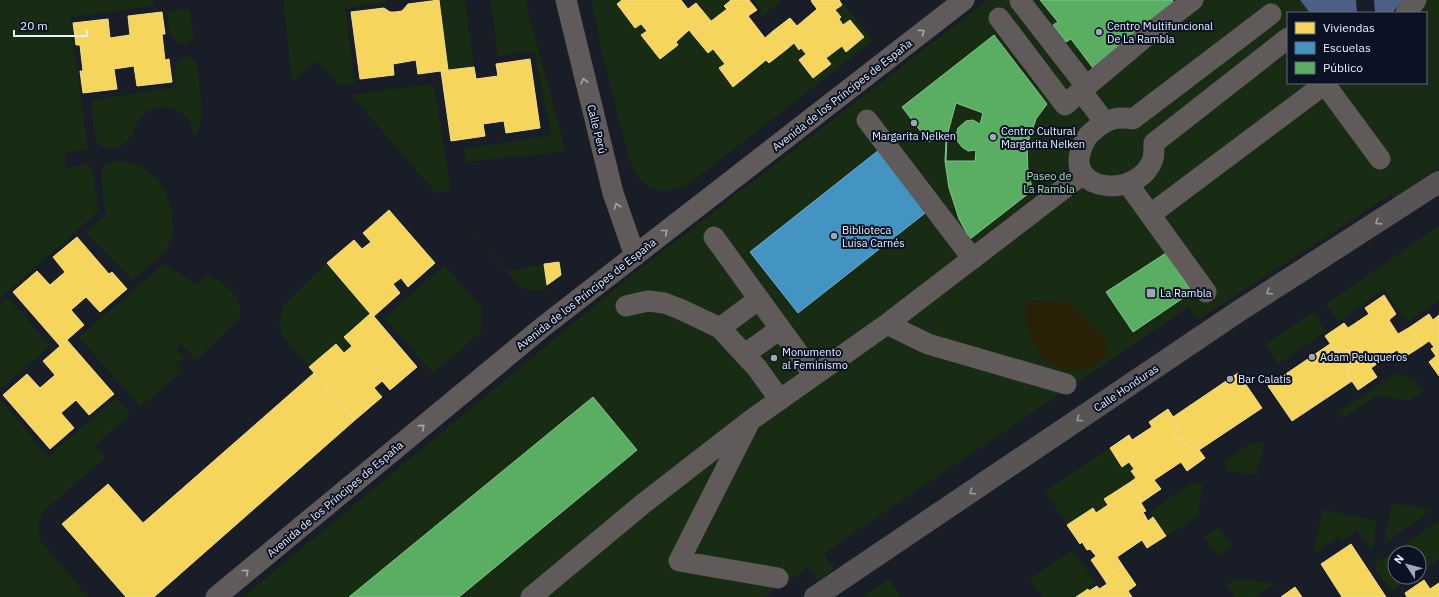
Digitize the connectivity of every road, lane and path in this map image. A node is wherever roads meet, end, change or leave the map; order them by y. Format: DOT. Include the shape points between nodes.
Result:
graph roads {
  1 [pos="566,0"];
  2 [pos="964,0"];
  3 [pos="1193,0"];
  4 [pos="1416,0"];
  5 [pos="1020,1"];
  6 [pos="1266,7"];
  7 [pos="1407,12"];
  8 [pos="999,18"];
  9 [pos="1287,36"];
  10 [pos="1287,38"];
  11 [pos="1324,84"];
  12 [pos="1326,84"];
  13 [pos="1084,89"];
  14 [pos="867,120"];
  15 [pos="1104,121"];
  16 [pos="1380,159"];
  17 [pos="1083,174"];
  18 [pos="1439,182"];
  19 [pos="1128,184"];
  20 [pos="1151,214"];
  21 [pos="714,238"];
  22 [pos="635,256"];
  23 [pos="973,259"];
  24 [pos="1206,292"];
  25 [pos="759,299"];
  26 [pos="626,306"];
  27 [pos="887,324"];
  28 [pos="720,328"];
  29 [pos="780,329"];
  30 [pos="745,354"];
  31 [pos="814,375"];
  32 [pos="1066,384"];
  33 [pos="780,400"];
  34 [pos="751,420"];
  35 [pos="778,578"];
  36 [pos="216,597"];
  37 [pos="530,597"];
  38 [pos="815,597"];
  22 -- 1 [label="street, Calle Perú, one-way" via="613,193"];
  22 -- 2 [label="street, Avenida de los Príncipes de España, one-way"];
  3 -- 13 [label="street"];
  4 -- 7 [label="street"];
  5 -- 13 [label="street"];
  6 -- 9 [label="street"];
  6 -- 15 [label="street" via="1133,119 1119,116"];
  8 -- 13 [label="street" via="1065,105"];
  10 -- 19 [label="street" via="1154,143 1153,158 1147,169"];
  11 -- 20 [label="street"];
  12 -- 16 [label="street"];
  13 -- 15 [label="street"];
  14 -- 23 [label="street"];
  15 -- 17 [label="street" via="1090,133 1079,154"];
  17 -- 19 [label="street" via="1101,186"];
  17 -- 23 [label="street"];
  18 -- 38 [label="street, Calle Honduras, one-way" via="1232,316"];
  19 -- 20 [label="street"];
  20 -- 24 [label="street"];
  21 -- 25 [label="street"];
  36 -- 22 [label="street, Avenida de los Príncipes de España, one-way" via="538,331"];
  23 -- 27 [label="street"];
  25 -- 28 [label="street"];
  25 -- 29 [label="street"];
  26 -- 28 [label="street" via="648,301 664,303"];
  27 -- 31 [label="street"];
  27 -- 32 [label="street" via="928,344"];
  28 -- 30 [label="street"];
  29 -- 30 [label="street"];
  29 -- 31 [label="street"];
  30 -- 33 [label="street"];
  31 -- 33 [label="street"];
  33 -- 34 [label="street"];
  34 -- 35 [label="street" via="680,561"];
  34 -- 37 [label="street" via="644,502"];
}
